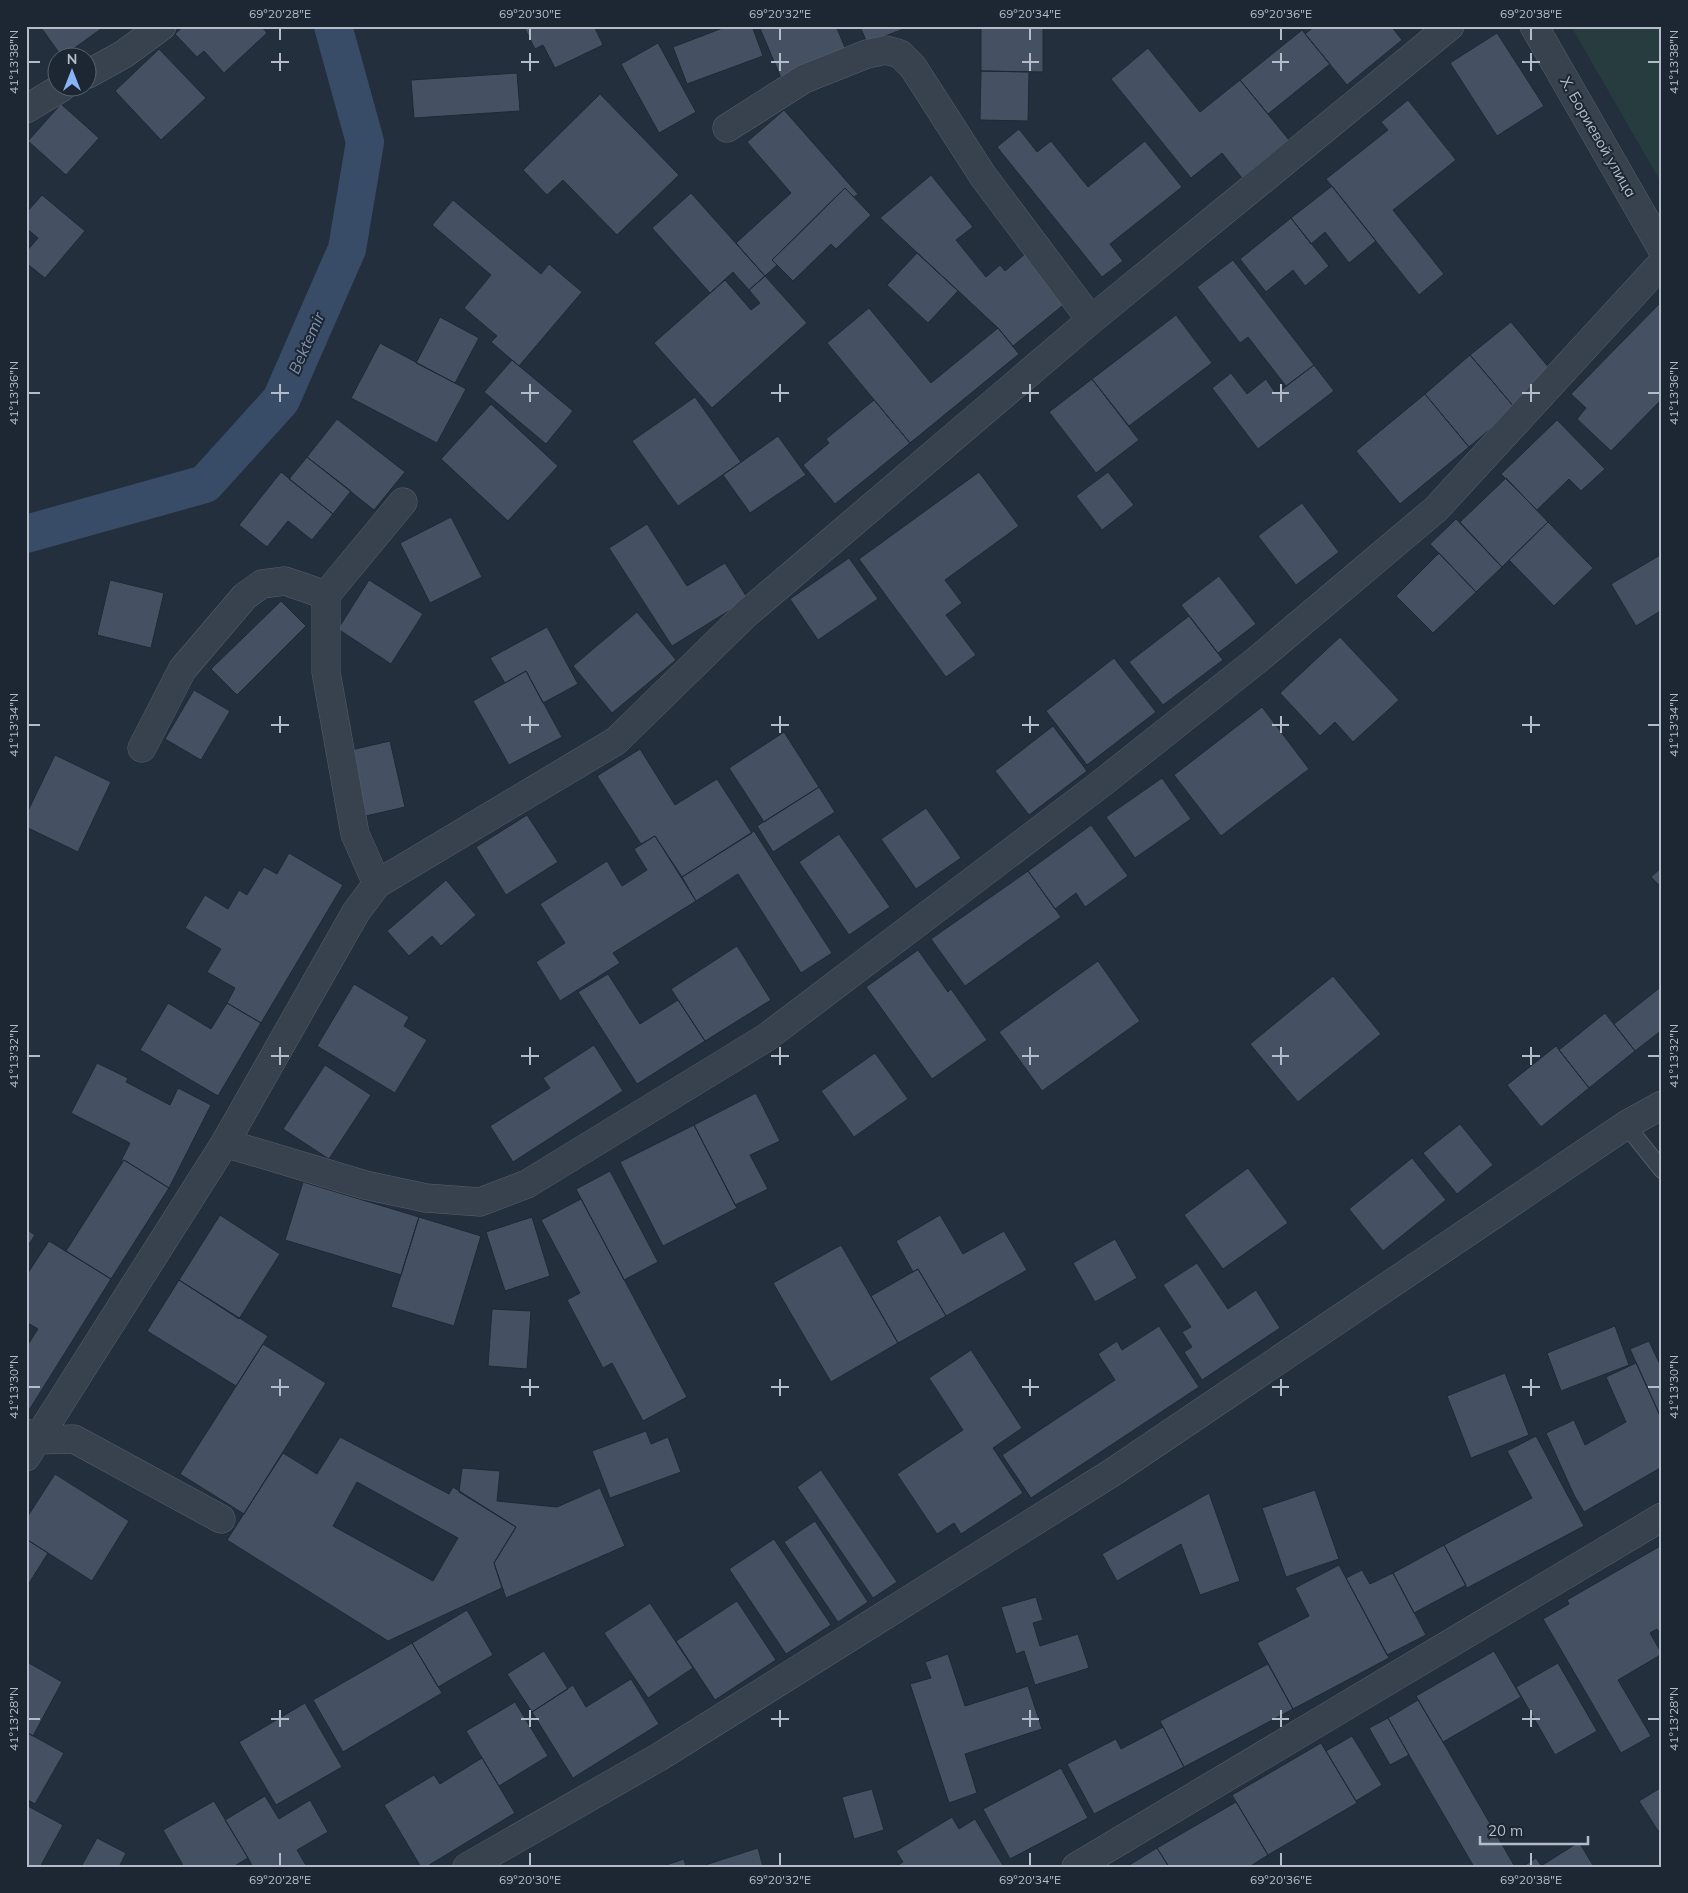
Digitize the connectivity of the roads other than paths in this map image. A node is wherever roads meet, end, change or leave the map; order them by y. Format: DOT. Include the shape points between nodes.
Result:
graph roads {
  1 [pos="162,26"];
  2 [pos="1450,26"];
  3 [pos="1534,26"];
  4 [pos="98,68"];
  5 [pos="48,96"];
  6 [pos="26,109"];
  7 [pos="727,128"];
  8 [pos="1662,249"];
  9 [pos="1662,263"];
  10 [pos="1091,320"];
  11 [pos="403,502"];
  12 [pos="326,595"];
  13 [pos="142,748"];
  14 [pos="377,884"];
  15 [pos="1662,1106"];
  16 [pos="1626,1125"];
  17 [pos="225,1143"];
  18 [pos="1662,1170"];
  19 [pos="30,1443"];
  20 [pos="1662,1517"];
  21 [pos="221,1519"];
  22 [pos="467,1867"];
  23 [pos="1076,1867"];
  1 -- 4 [label="street"];
  2 -- 10 [label="street"];
  3 -- 8 [label="street, Х. Бориевой улица"];
  5 -- 6 [label="street"];
  7 -- 10 [label="street" via="804,79 867,54 886,50 900,54 913,67 983,176"];
  9 -- 17 [label="street" via="1436,509 1257,660 1098,786 767,1036 527,1184 480,1202 426,1198 365,1185"];
  10 -- 14 [label="street" via="746,614 616,741"];
  11 -- 12 [label="street"];
  12 -- 13 [label="street" via="285,581 262,584 245,596 182,670"];
  12 -- 14 [label="street" via="326,672 355,834"];
  14 -- 17 [label="street" via="356,912"];
  15 -- 16 [label="street"];
  16 -- 18 [label="lane"];
  16 -- 22 [label="street" via="1113,1472 659,1757"];
  17 -- 19 [label="street"];
  19 -- 21 [label="street" via="74,1438"];
  20 -- 23 [label="street"];
}
